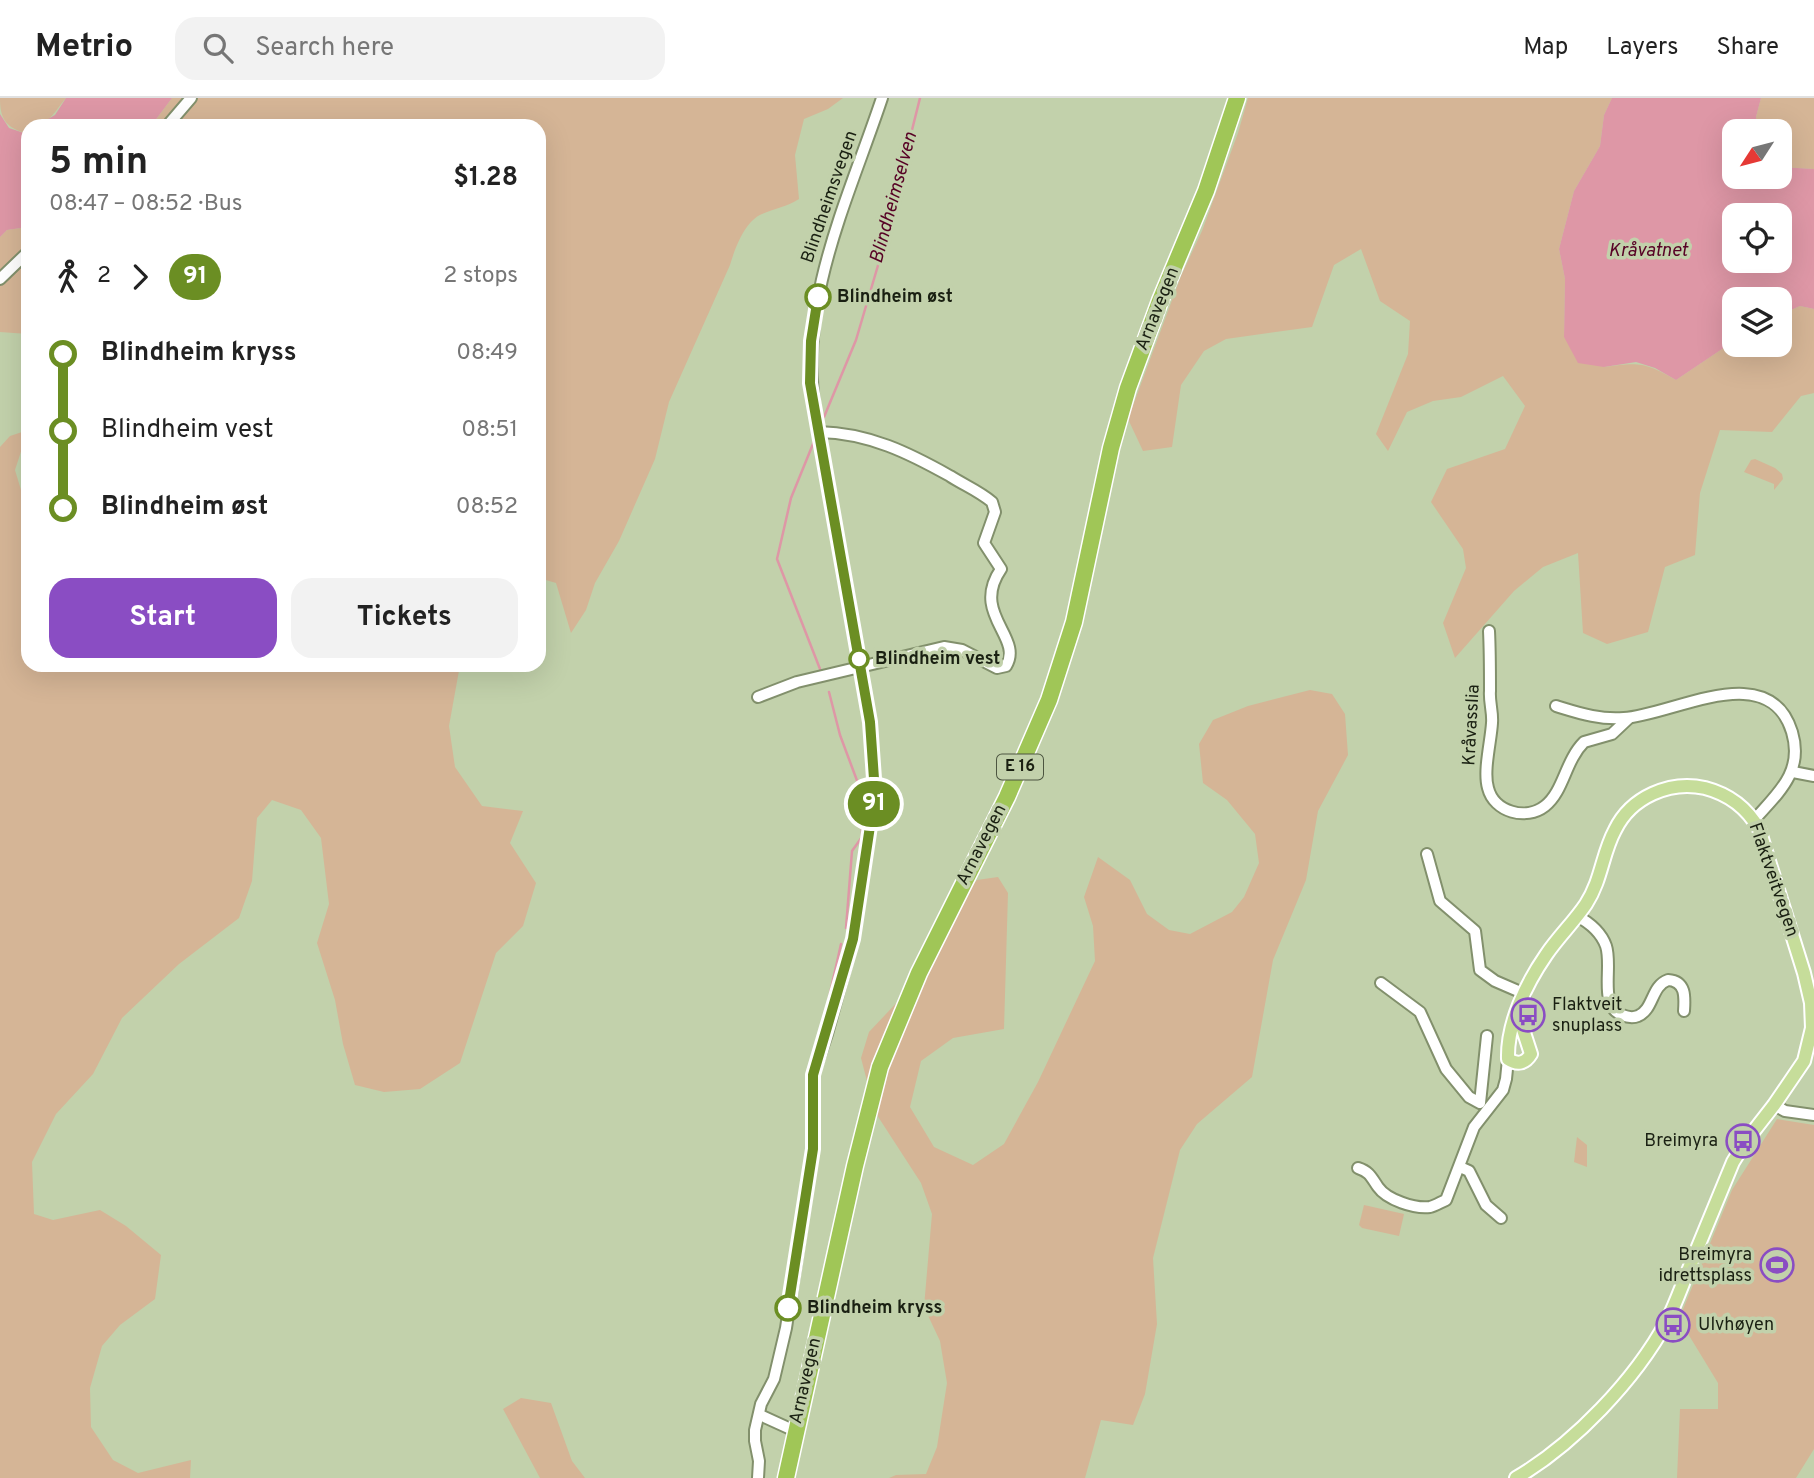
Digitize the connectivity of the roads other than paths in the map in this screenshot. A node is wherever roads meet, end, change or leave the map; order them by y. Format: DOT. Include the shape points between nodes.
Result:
graph roads {
  1 [pos="191,98"];
  2 [pos="881,98"];
  3 [pos="1237,98"];
  4 [pos="173,119"];
  5 [pos="21,259"];
  6 [pos="0,279"];
  7 [pos="819,432"];
  8 [pos="1489,631"];
  9 [pos="860,666"];
  10 [pos="758,697"];
  11 [pos="1556,706"];
  12 [pos="1629,718"];
  13 [pos="1793,772"];
  14 [pos="1814,776"];
  15 [pos="1754,820"];
  16 [pos="1427,854"];
  17 [pos="1577,916"];
  18 [pos="1381,983"];
  19 [pos="1525,993"];
  20 [pos="1517,1011"];
  21 [pos="1684,1011"];
  22 [pos="1487,1036"];
  23 [pos="1508,1059"];
  24 [pos="1774,1105"];
  25 [pos="1484,1106"];
  26 [pos="1814,1115"];
  27 [pos="1460,1167"];
  28 [pos="1358,1168"];
  29 [pos="1501,1218"];
  30 [pos="760,1415"];
  31 [pos="794,1431"];
  32 [pos="758,1478"];
  33 [pos="786,1478"];
  34 [pos="1516,1478"];
  1 -- 4 [label="street"];
  2 -- 7 [label="street, Blindheimsvegen" via="828,250 815,312 810,383"];
  3 -- 31 [label="highway, Arnavegen / E 16" via="1128,388 1073,622 1049,700 1007,797 919,973 880,1067"];
  5 -- 6 [label="street"];
  7 -- 9 [label="street, Blindheimsvegen"];
  7 -- 9 [label="street" via="915,455 994,506 984,543 1001,569 992,585 990,603 1009,649 1006,666 993,667 962,650 944,647"];
  8 -- 12 [label="street, Kråvasslia" via="1492,719 1487,778 1490,793 1500,806 1517,813 1539,810 1554,797 1572,755 1581,746 1612,734"];
  9 -- 10 [label="street"];
  9 -- 30 [label="street, Blindheimsvegen" via="875,793 853,939 813,1075 813,1149 786,1328"];
  11 -- 12 [label="street, Kråvasslia" via="1592,717"];
  12 -- 13 [label="street, Kråvasslia" via="1726,694 1754,695 1766,699 1787,719 1795,742"];
  13 -- 14 [label="street"];
  13 -- 15 [label="street"];
  15 -- 17 [label="main road, Flaktveitvegen" via="1727,796 1695,786 1649,795 1623,816 1614,830 1597,886"];
  15 -- 24 [label="main road, Flaktveitvegen" via="1782,898 1811,1003 1812,1028 1804,1061"];
  16 -- 19 [label="street" via="1440,901 1475,931 1480,970"];
  17 -- 19 [label="main road, Flaktveitvegen" via="1547,954"];
  17 -- 21 [label="street" via="1597,931 1606,948 1608,995 1614,1011 1638,1016 1658,986 1668,980 1683,987"];
  18 -- 25 [label="street" via="1420,1012 1446,1069 1469,1097"];
  19 -- 20 [label="main road, Flaktveitvegen"];
  20 -- 23 [label="main road, Flaktveitvegen"];
  20 -- 23 [label="main road" via="1531,1054 1522,1063"];
  22 -- 25 [label="street, Flaktveitvegen"];
  23 -- 25 [label="street, Flaktveitvegen" via="1503,1090 1497,1100"];
  24 -- 26 [label="street"];
  24 -- 34 [label="main road, Flaktveitvegen" via="1733,1163 1667,1321 1640,1361 1587,1422"];
  25 -- 27 [label="street, Flaktveitvegen"];
  27 -- 28 [label="street, Flaktveitvegen" via="1446,1200 1432,1207 1397,1200 1378,1187 1371,1174"];
  27 -- 29 [label="street" via="1469,1171 1486,1205"];
  30 -- 31 [label="street"];
  30 -- 32 [label="street, Blindheimsvegen" via="754,1435"];
  31 -- 33 [label="highway, Arnavegen / E 16"];
}
